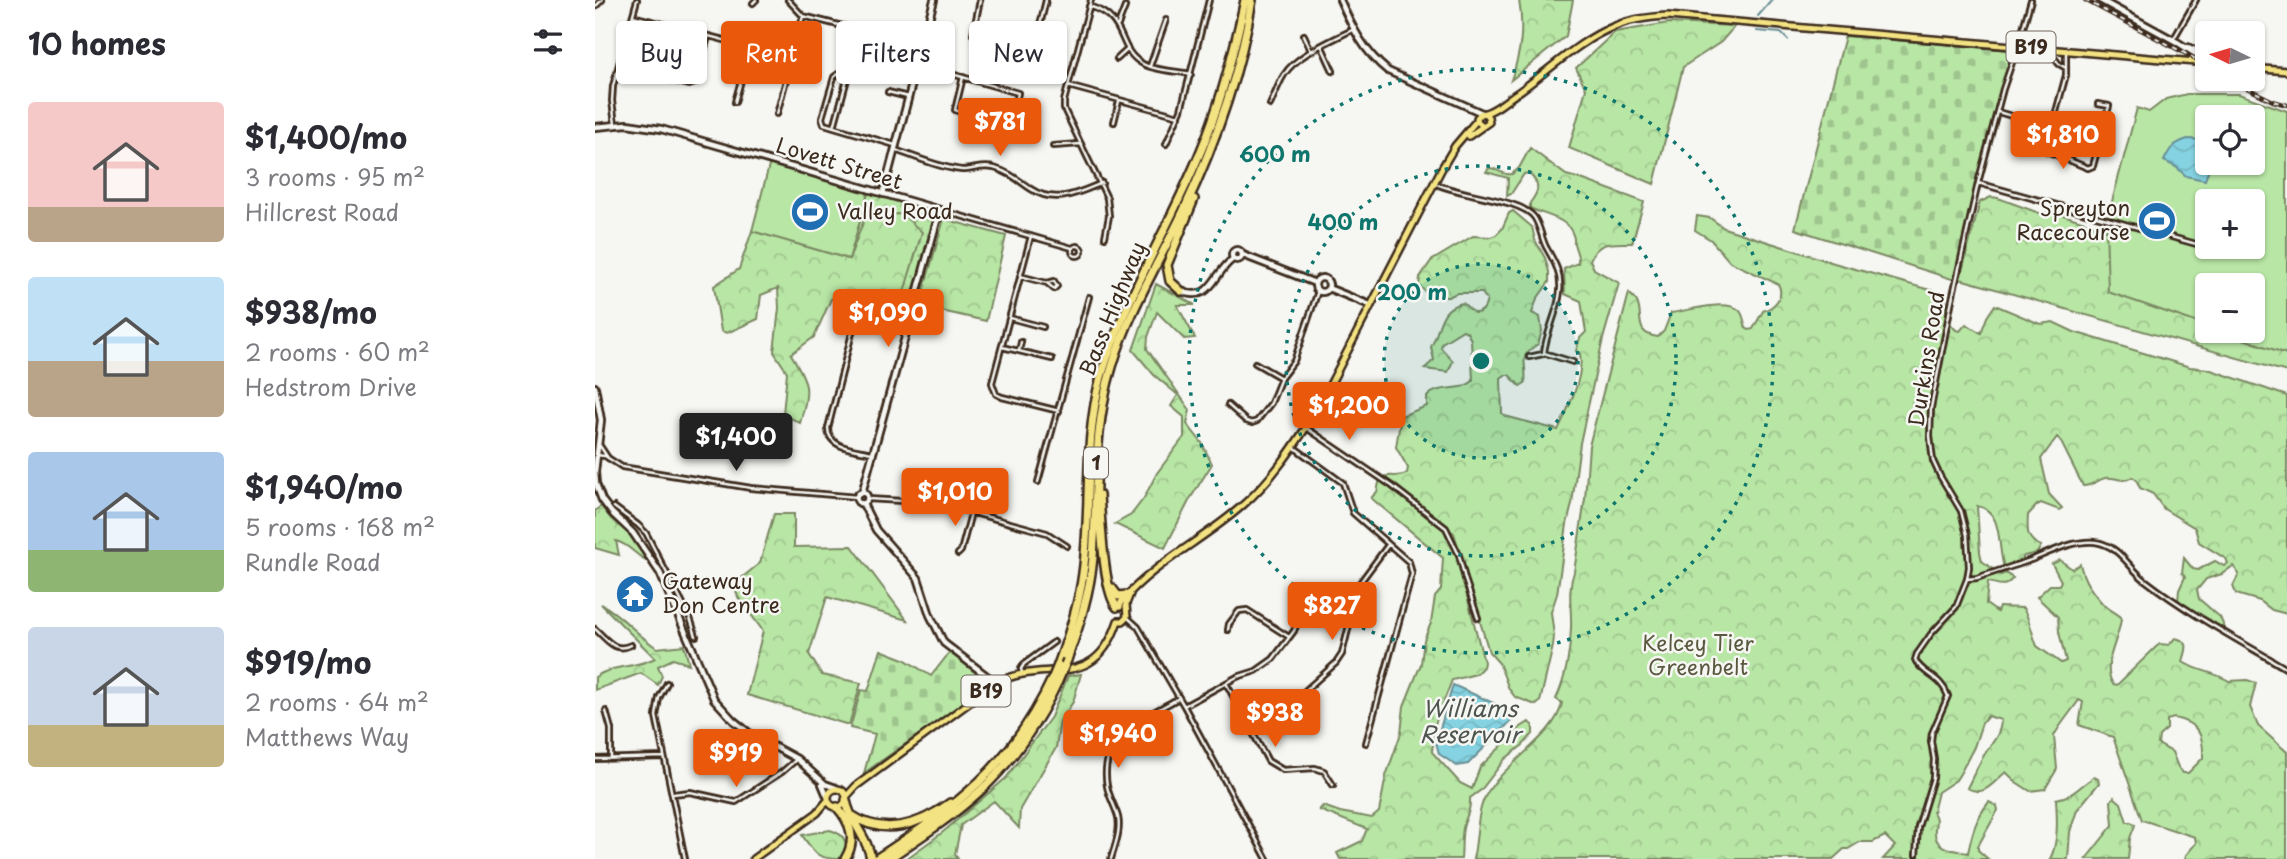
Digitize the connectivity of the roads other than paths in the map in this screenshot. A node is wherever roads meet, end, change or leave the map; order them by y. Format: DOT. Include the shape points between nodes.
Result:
graph roads {
  1 [pos="602,0"];
  2 [pos="637,0"];
  3 [pos="788,0"];
  4 [pos="934,0"];
  5 [pos="980,0"];
  6 [pos="1046,0"];
  7 [pos="1091,0"];
  8 [pos="1209,0"];
  9 [pos="1245,0"];
  10 [pos="1253,0"];
  11 [pos="1340,0"];
  12 [pos="2031,0"];
  13 [pos="2100,0"];
  14 [pos="2196,0"];
  15 [pos="1089,6"];
  16 [pos="595,7"];
  17 [pos="1125,7"];
  18 [pos="633,16"];
  19 [pos="803,16"];
  20 [pos="1166,20"];
  21 [pos="802,21"];
  22 [pos="928,21"];
  23 [pos="836,25"];
  24 [pos="1118,25"];
  25 [pos="1354,29"];
  26 [pos="1304,35"];
  27 [pos="709,36"];
  28 [pos="721,39"];
  29 [pos="2175,41"];
  30 [pos="707,43"];
  31 [pos="1322,47"];
  32 [pos="2018,47"];
  33 [pos="2047,48"];
  34 [pos="1128,49"];
  35 [pos="2066,50"];
  36 [pos="2195,50"];
  37 [pos="1311,51"];
  38 [pos="2195,54"];
  39 [pos="1117,59"];
  40 [pos="2195,61"];
  41 [pos="1150,66"];
  42 [pos="2066,68"];
  43 [pos="2265,69"];
  44 [pos="1333,71"];
  45 [pos="2287,71"];
  46 [pos="1191,74"];
  47 [pos="955,76"];
  48 [pos="963,78"];
  49 [pos="740,84"];
  50 [pos="785,84"];
  51 [pos="912,84"];
  52 [pos="1068,86"];
  53 [pos="888,92"];
  54 [pos="908,97"];
  55 [pos="1120,100"];
  56 [pos="735,102"];
  57 [pos="2098,104"];
  58 [pos="1270,105"];
  59 [pos="1997,111"];
  60 [pos="777,114"];
  61 [pos="966,114"];
  62 [pos="1179,116"];
  63 [pos="1482,119"];
  64 [pos="1114,122"];
  65 [pos="615,124"];
  66 [pos="1010,125"];
  67 [pos="595,127"];
  68 [pos="834,127"];
  69 [pos="2052,128"];
  70 [pos="1081,144"];
  71 [pos="1166,144"];
  72 [pos="1053,146"];
  73 [pos="895,147"];
  74 [pos="1208,155"];
  75 [pos="1102,183"];
  76 [pos="1433,183"];
  77 [pos="1978,183"];
  78 [pos="883,194"];
  79 [pos="940,210"];
  80 [pos="1031,236"];
  81 [pos="1105,237"];
  82 [pos="2195,244"];
  83 [pos="1072,248"];
  84 [pos="1020,276"];
  85 [pos="1047,283"];
  86 [pos="1315,283"];
  87 [pos="1328,288"];
  88 [pos="1181,291"];
  89 [pos="1318,291"];
  90 [pos="1089,297"];
  91 [pos="1370,305"];
  92 [pos="1010,318"];
  93 [pos="855,321"];
  94 [pos="1043,327"];
  95 [pos="1021,342"];
  96 [pos="1002,347"];
  97 [pos="1019,351"];
  98 [pos="1544,354"];
  99 [pos="1529,357"];
  100 [pos="1052,359"];
  101 [pos="1573,362"];
  102 [pos="1255,363"];
  103 [pos="1281,377"];
  104 [pos="595,387"];
  105 [pos="1228,405"];
  106 [pos="1059,411"];
  107 [pos="598,420"];
  108 [pos="1306,428"];
  109 [pos="598,443"];
  110 [pos="1294,447"];
  111 [pos="1096,449"];
  112 [pos="873,453"];
  113 [pos="596,455"];
  114 [pos="610,461"];
  115 [pos="1038,482"];
  116 [pos="860,495"];
  117 [pos="868,499"];
  118 [pos="863,504"];
  119 [pos="614,507"];
  120 [pos="971,513"];
  121 [pos="1388,545"];
  122 [pos="1067,546"];
  123 [pos="650,549"];
  124 [pos="958,554"];
  125 [pos="1967,579"];
  126 [pos="1299,584"];
  127 [pos="1109,585"];
  128 [pos="1129,593"];
  129 [pos="1118,610"];
  130 [pos="1127,617"];
  131 [pos="1478,618"];
  132 [pos="1118,621"];
  133 [pos="595,629"];
  134 [pos="1228,630"];
  135 [pos="696,636"];
  136 [pos="1290,638"];
  137 [pos="1054,642"];
  138 [pos="631,645"];
  139 [pos="2287,669"];
  140 [pos="1022,673"];
  141 [pos="1056,679"];
  142 [pos="667,683"];
  143 [pos="996,683"];
  144 [pos="1226,683"];
  145 [pos="1179,698"];
  146 [pos="1184,706"];
  147 [pos="606,711"];
  148 [pos="1247,721"];
  149 [pos="1366,743"];
  150 [pos="664,757"];
  151 [pos="611,758"];
  152 [pos="595,759"];
  153 [pos="797,759"];
  154 [pos="999,762"];
  155 [pos="818,779"];
  156 [pos="1333,785"];
  157 [pos="856,786"];
  158 [pos="839,789"];
  159 [pos="673,793"];
  160 [pos="828,798"];
  161 [pos="846,798"];
  162 [pos="835,807"];
  163 [pos="817,813"];
  164 [pos="851,815"];
  165 [pos="1916,855"];
  166 [pos="873,858"];
  167 [pos="685,859"];
  168 [pos="753,859"];
  169 [pos="845,859"];
  170 [pos="888,859"];
  171 [pos="1111,859"];
  172 [pos="1267,859"];
  1 -- 16 [label="street"];
  2 -- 18 [label="street"];
  3 -- 19 [label="street"];
  4 -- 22 [label="street"];
  5 -- 6 [label="street" via="973,34 1031,50"];
  7 -- 15 [label="street"];
  8 -- 46 [label="street"];
  9 -- 141 [label="highway, Bass Highway / 1, bridge" via="1227,79 1205,142 1126,313 1102,377 1089,439 1081,592"];
  10 -- 74 [label="highway, Bass Highway / 1" via="1233,89"];
  11 -- 25 [label="street"];
  12 -- 32 [label="street, Durkins Road"];
  13 -- 29 [label="street"];
  14 -- 29 [label="street"];
  15 -- 24 [label="street"];
  15 -- 52 [label="street"];
  17 -- 24 [label="street"];
  18 -- 27 [label="street"];
  18 -- 65 [label="street" via="613,86"];
  19 -- 21 [label="street"];
  19 -- 23 [label="street"];
  20 -- 41 [label="street"];
  24 -- 34 [label="street"];
  25 -- 31 [label="street"];
  25 -- 63 [label="street" via="1366,51 1388,71 1469,108"];
  26 -- 37 [label="street"];
  27 -- 28 [label="street"];
  27 -- 30 [label="street"];
  29 -- 36 [label="street"];
  29 -- 38 [label="street"];
  31 -- 37 [label="street"];
  31 -- 44 [label="street"];
  32 -- 33 [label="main road, B19"];
  32 -- 59 [label="street, Durkins Road"];
  32 -- 63 [label="main road, B19" via="1668,16 1634,20 1597,35"];
  33 -- 35 [label="main road, B19"];
  33 -- 42 [label="street"];
  34 -- 39 [label="street"];
  34 -- 41 [label="street"];
  35 -- 40 [label="main road, B19"];
  35 -- 42 [label="street"];
  37 -- 58 [label="street" via="1288,70"];
  41 -- 46 [label="street"];
  42 -- 69 [label="street"];
  43 -- 45 [label="main road"];
  46 -- 62 [label="street"];
  47 -- 48 [label="street"];
  48 -- 61 [label="street" via="955,110"];
  48 -- 66 [label="street" via="1018,93"];
  49 -- 56 [label="street"];
  50 -- 60 [label="street"];
  51 -- 54 [label="street"];
  52 -- 55 [label="street"];
  52 -- 70 [label="street" via="1064,109"];
  53 -- 54 [label="street"];
  54 -- 73 [label="street"];
  55 -- 62 [label="street"];
  55 -- 64 [label="street"];
  57 -- 69 [label="street" via="2109,106 2093,166 2047,151"];
  59 -- 69 [label="street"];
  59 -- 77 [label="street, Durkins Road"];
  62 -- 71 [label="street"];
  63 -- 76 [label="main road, B19" via="1449,156"];
  65 -- 67 [label="street, Lovett Street"];
  65 -- 78 [label="street, Lovett Street" via="661,129"];
  68 -- 68 [label="street" via="847,79 841,72 834,76 822,118 824,124"];
  68 -- 73 [label="street"];
  70 -- 72 [label="street"];
  70 -- 75 [label="street"];
  73 -- 75 [label="street" via="953,168 983,166 1006,172 1049,197 1070,196"];
  73 -- 78 [label="street"];
  74 -- 88 [label="highway" via="1167,265 1170,281"];
  74 -- 111 [label="highway, Bass Highway / 1" via="1120,345 1103,402"];
  75 -- 81 [label="street" via="1109,216"];
  76 -- 91 [label="main road, B19"];
  76 -- 98 [label="street" via="1525,208 1535,219 1561,276"];
  77 -- 82 [label="street"];
  77 -- 125 [label="street, Durkins Road" via="1936,379 1930,436 1933,461 1961,511"];
  78 -- 79 [label="street, Lovett Street"];
  79 -- 80 [label="street, Lovett Street"];
  79 -- 112 [label="street"];
  80 -- 83 [label="street, Lovett Street"];
  80 -- 84 [label="street"];
  84 -- 85 [label="street"];
  84 -- 92 [label="street"];
  86 -- 87 [label="street" via="1324,278"];
  86 -- 88 [label="street" via="1236,250 1208,289 1194,294"];
  86 -- 89 [label="street"];
  87 -- 89 [label="street"];
  87 -- 91 [label="street"];
  89 -- 103 [label="street" via="1294,361"];
  90 -- 106 [label="street"];
  91 -- 108 [label="main road, B19"];
  92 -- 94 [label="street"];
  92 -- 96 [label="street"];
  93 -- 112 [label="street" via="828,435 834,443"];
  95 -- 97 [label="street"];
  96 -- 97 [label="street"];
  96 -- 106 [label="street" via="992,383 996,394"];
  97 -- 100 [label="street"];
  98 -- 99 [label="street"];
  98 -- 101 [label="street"];
  102 -- 103 [label="street"];
  103 -- 105 [label="street" via="1257,421 1246,421"];
  104 -- 107 [label="street"];
  106 -- 115 [label="street"];
  107 -- 109 [label="street"];
  108 -- 110 [label="main road, B19"];
  108 -- 131 [label="street" via="1446,528"];
  109 -- 113 [label="street"];
  109 -- 114 [label="street"];
  110 -- 121 [label="street" via="1343,483 1353,513"];
  110 -- 128 [label="main road, B19" via="1243,506"];
  111 -- 127 [label="highway"];
  111 -- 141 [label="highway, Bass Highway / 1, bridge" via="1090,578 1083,617"];
  112 -- 116 [label="street"];
  113 -- 114 [label="street"];
  113 -- 123 [label="street" via="602,500"];
  114 -- 116 [label="street" via="622,467 751,488"];
  116 -- 117 [label="street" via="866,494"];
  116 -- 118 [label="street" via="858,502"];
  117 -- 118 [label="street"];
  117 -- 120 [label="street" via="937,503"];
  118 -- 143 [label="street" via="876,530 918,578 944,643"];
  119 -- 123 [label="street" via="640,527"];
  120 -- 122 [label="street" via="1047,533"];
  120 -- 124 [label="street"];
  121 -- 148 [label="street" via="1359,584 1336,663 1287,707"];
  121 -- 149 [label="street" via="1409,562 1412,574"];
  123 -- 135 [label="street"];
  123 -- 153 [label="street" via="714,699 749,733"];
  125 -- 139 [label="street" via="2083,542 2106,545 2144,580"];
  125 -- 165 [label="street, Durkins Road" via="1956,607 1915,660 1941,681 1948,696 1931,733 1933,778 1918,827"];
  126 -- 136 [label="street" via="1307,596"];
  127 -- 128 [label="highway" via="1118,596"];
  127 -- 129 [label="highway"];
  128 -- 129 [label="main road, B19"];
  129 -- 130 [label="main road"];
  129 -- 132 [label="main road"];
  130 -- 132 [label="main road"];
  130 -- 145 [label="street" via="1137,625"];
  132 -- 140 [label="main road, B19" via="1104,649 1089,663 1069,671"];
  133 -- 138 [label="street" via="615,647"];
  134 -- 136 [label="street" via="1239,611 1247,610"];
  136 -- 144 [label="street" via="1264,667"];
  137 -- 140 [label="street" via="1024,664"];
  140 -- 143 [label="main road, B19"];
  141 -- 154 [label="highway, Bass Highway / 1"];
  141 -- 170 [label="highway, Bass Highway / 1" via="1052,695 1028,733 981,790"];
  142 -- 150 [label="street" via="656,707"];
  143 -- 157 [label="main road, B19"];
  144 -- 146 [label="street"];
  144 -- 148 [label="street"];
  145 -- 146 [label="street"];
  145 -- 171 [label="street" via="1132,725 1111,750 1107,784 1119,828"];
  146 -- 172 [label="street"];
  147 -- 151 [label="street"];
  148 -- 156 [label="street" via="1275,767 1294,771 1315,768 1324,771"];
  150 -- 151 [label="street"];
  150 -- 159 [label="street"];
  151 -- 152 [label="street"];
  153 -- 155 [label="street"];
  153 -- 159 [label="street" via="736,802"];
  154 -- 164 [label="highway" via="943,808 919,821 877,827"];
  154 -- 166 [label="highway, Bass Highway / 1" via="947,811"];
  155 -- 158 [label="street"];
  155 -- 160 [label="street"];
  157 -- 158 [label="main road, B19"];
  157 -- 161 [label="main road, B19"];
  158 -- 160 [label="main road, B19" via="831,790"];
  158 -- 161 [label="main road"];
  159 -- 167 [label="street"];
  160 -- 162 [label="main road"];
  160 -- 163 [label="main road, B19"];
  161 -- 162 [label="main road, B19" via="842,806"];
  161 -- 164 [label="highway"];
  162 -- 163 [label="main road, B19"];
  162 -- 169 [label="highway" via="849,822 852,833"];
  163 -- 168 [label="main road, B19"];
  164 -- 166 [label="highway"];
}
